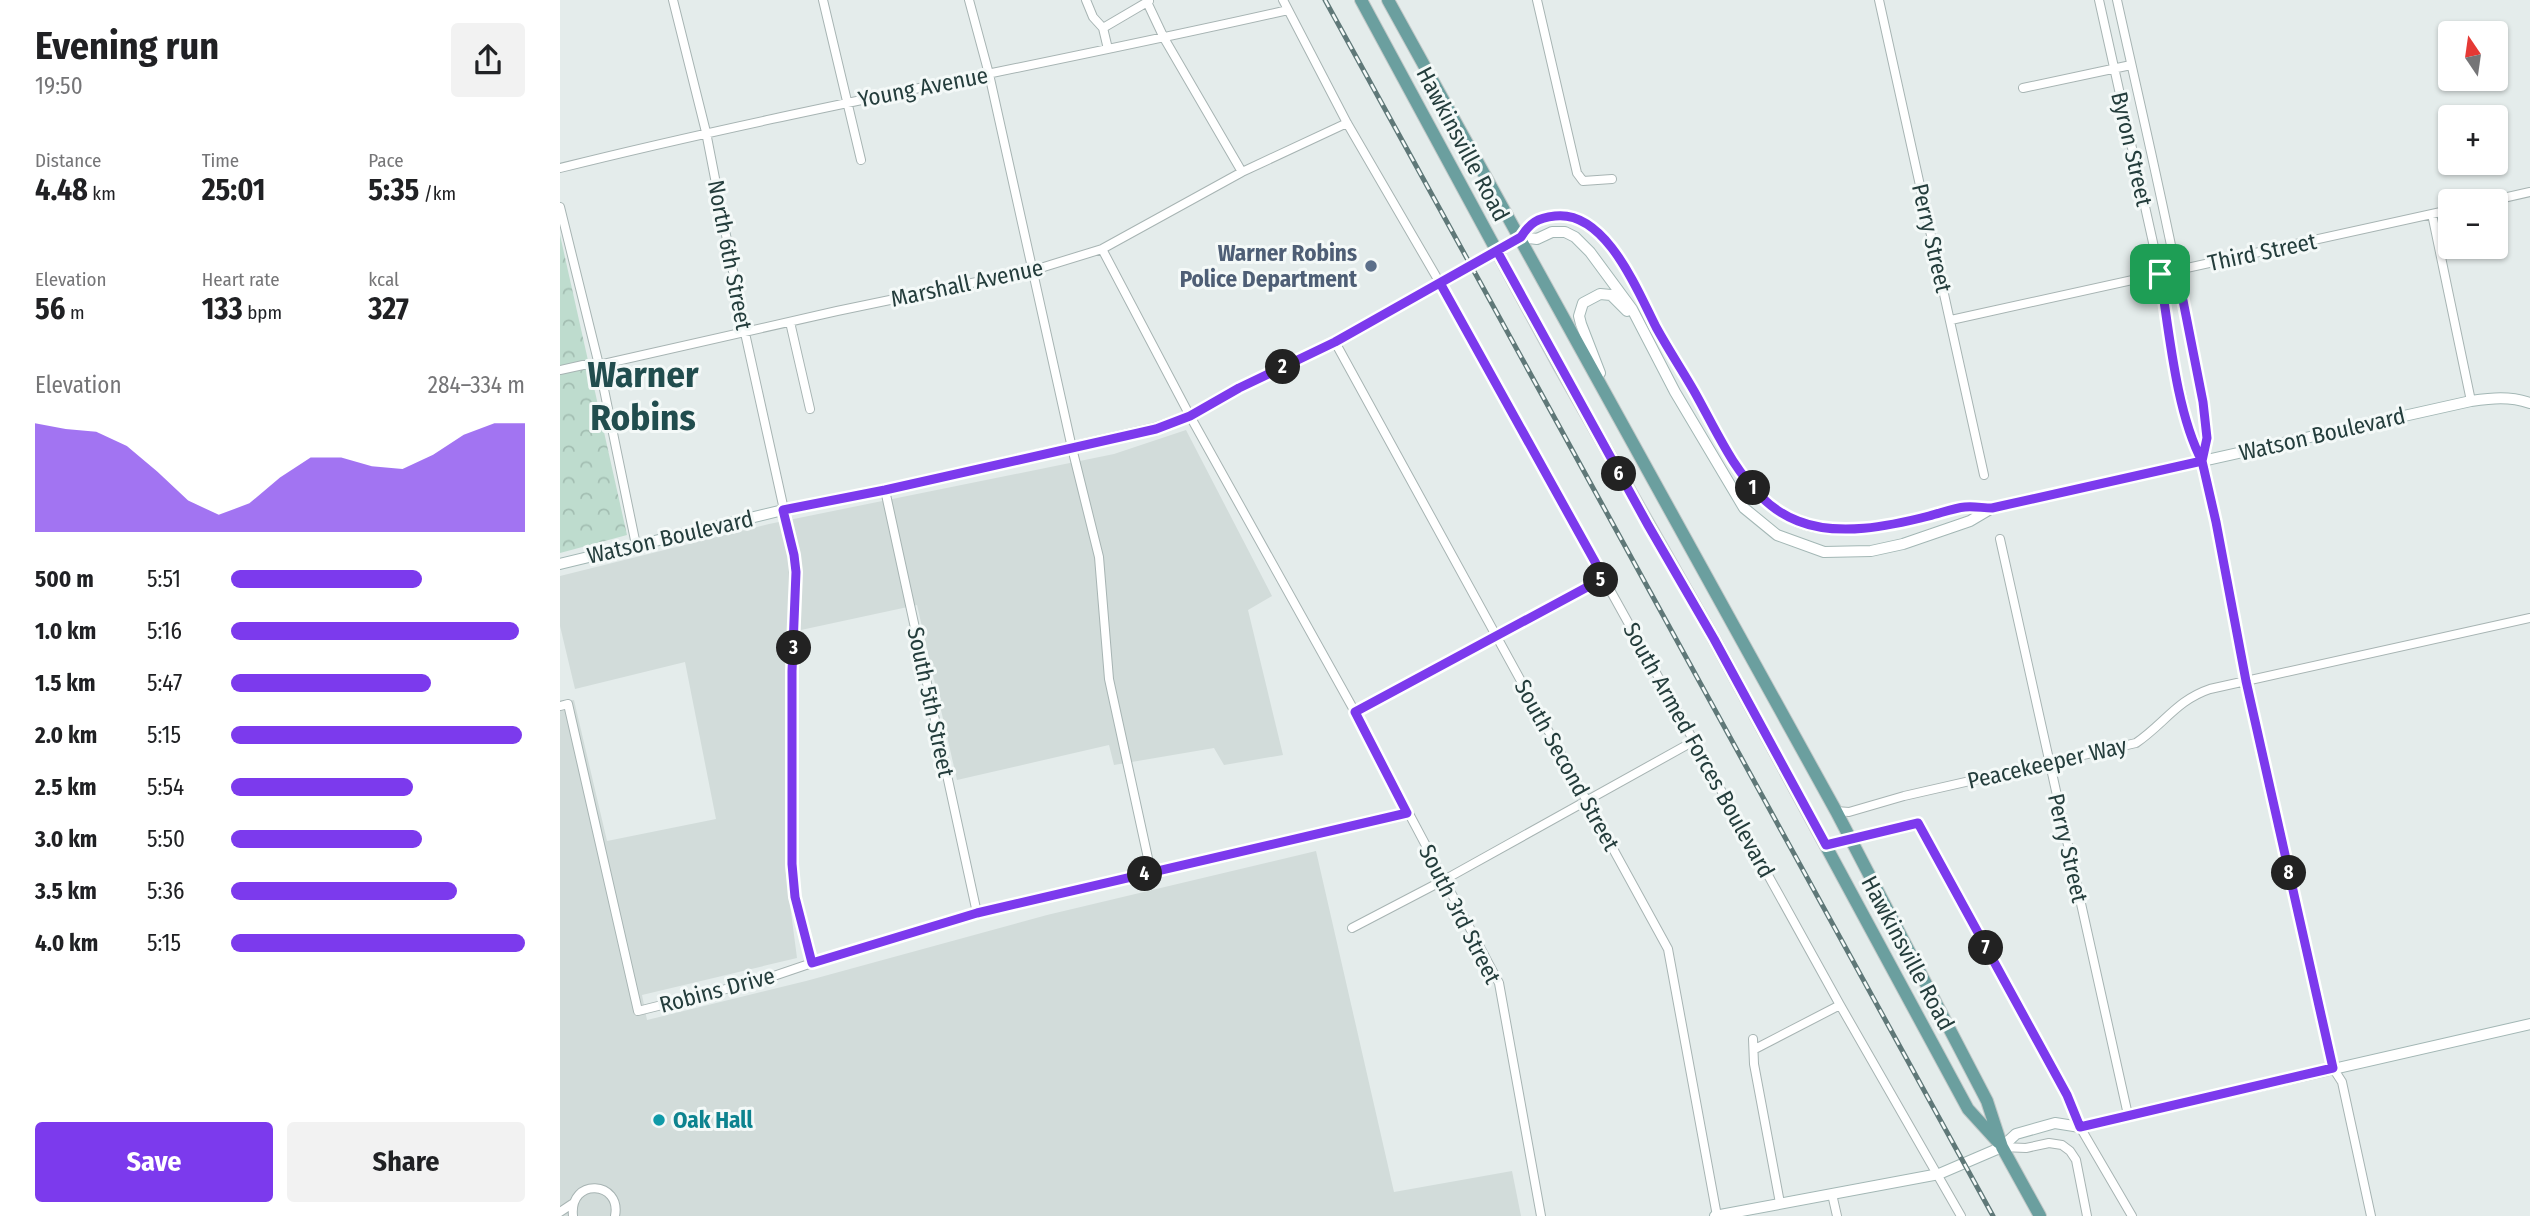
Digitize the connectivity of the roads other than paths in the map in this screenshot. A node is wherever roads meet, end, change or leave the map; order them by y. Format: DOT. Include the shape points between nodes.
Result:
graph roads {
  1 [pos="673,0"];
  2 [pos="823,0"];
  3 [pos="969,0"];
  4 [pos="1086,0"];
  5 [pos="1283,0"];
  6 [pos="1361,0"];
  7 [pos="1388,0"];
  8 [pos="1536,0"];
  9 [pos="1879,0"];
  10 [pos="2099,0"];
  11 [pos="2117,0"];
  12 [pos="1148,1"];
  13 [pos="1288,9"];
  14 [pos="1103,28"];
  15 [pos="1164,38"];
  16 [pos="1108,49"];
  17 [pos="2131,65"];
  18 [pos="2114,68"];
  19 [pos="989,74"];
  20 [pos="2023,88"];
  21 [pos="849,102"];
  22 [pos="1348,122"];
  23 [pos="706,132"];
  24 [pos="860,160"];
  25 [pos="560,168"];
  26 [pos="1242,172"];
  27 [pos="1612,179"];
  28 [pos="2530,192"];
  29 [pos="2508,197"];
  30 [pos="560,207"];
  31 [pos="2438,213"];
  32 [pos="2432,214"];
  33 [pos="2166,220"];
  34 [pos="2149,225"];
  35 [pos="563,235"];
  36 [pos="1521,237"];
  37 [pos="1102,249"];
  38 [pos="1497,251"];
  39 [pos="1034,270"];
  40 [pos="2177,270"];
  41 [pos="2160,274"];
  42 [pos="1440,283"];
  43 [pos="1951,320"];
  44 [pos="790,322"];
  45 [pos="745,333"];
  46 [pos="1646,336"];
  47 [pos="1335,342"];
  48 [pos="599,365"];
  49 [pos="560,370"];
  50 [pos="2471,401"];
  51 [pos="1612,403"];
  52 [pos="2530,403"];
  53 [pos="810,409"];
  54 [pos="1190,416"];
  55 [pos="1072,448"];
  56 [pos="2202,461"];
  57 [pos="1984,475"];
  58 [pos="885,490"];
  59 [pos="1992,508"];
  60 [pos="783,510"];
  61 [pos="2000,539"];
  62 [pos="636,545"];
  63 [pos="560,564"];
  64 [pos="1604,578"];
  65 [pos="2530,618"];
  66 [pos="1496,636"];
  67 [pos="2246,681"];
  68 [pos="560,706"];
  69 [pos="1355,712"];
  70 [pos="1694,741"];
  71 [pos="2049,764"];
  72 [pos="1586,800"];
  73 [pos="1836,811"];
  74 [pos="1407,813"];
  75 [pos="1851,839"];
  76 [pos="1826,845"];
  77 [pos="1151,872"];
  78 [pos="1444,880"];
  79 [pos="977,913"];
  80 [pos="1352,929"];
  81 [pos="812,963"];
  82 [pos="1840,1005"];
  83 [pos="2530,1024"];
  84 [pos="1753,1039"];
  85 [pos="1755,1049"];
  86 [pos="2333,1068"];
  87 [pos="2128,1115"];
  88 [pos="2080,1127"];
  89 [pos="2002,1147"];
  90 [pos="1939,1174"];
  91 [pos="1832,1195"];
  92 [pos="1780,1203"];
  93 [pos="572,1204"];
  94 [pos="560,1212"];
  95 [pos="573,1216"];
  96 [pos="615,1216"];
  97 [pos="1541,1216"];
  98 [pos="1716,1216"];
  99 [pos="1837,1216"];
  100 [pos="1961,1216"];
  101 [pos="2040,1216"];
  102 [pos="2087,1216"];
  103 [pos="2132,1216"];
  104 [pos="2371,1216"];
  1 -- 23 [label="street, North 6th Street"];
  2 -- 21 [label="street"];
  3 -- 19 [label="street"];
  4 -- 14 [label="street"];
  5 -- 13 [label="street, South Armed Forces Boulevard"];
  6 -- 38 [label="main road, Hawkinsville Road"];
  7 -- 36 [label="main road, Hawkinsville Road"];
  8 -- 27 [label="street" via="1577,173 1583,181"];
  9 -- 43 [label="street, Perry Street"];
  10 -- 18 [label="street, Byron Street"];
  11 -- 17 [label="street, Byron Street"];
  12 -- 14 [label="street"];
  12 -- 15 [label="street"];
  13 -- 15 [label="street, Young Avenue"];
  13 -- 22 [label="street, South Armed Forces Boulevard"];
  14 -- 16 [label="street"];
  15 -- 16 [label="street, Young Avenue"];
  15 -- 26 [label="street"];
  16 -- 19 [label="street, Young Avenue"];
  17 -- 18 [label="street"];
  17 -- 33 [label="street, Byron Street"];
  18 -- 20 [label="street"];
  18 -- 34 [label="street, Byron Street"];
  19 -- 21 [label="street, Young Avenue"];
  19 -- 39 [label="street"];
  21 -- 23 [label="street, Young Avenue"];
  21 -- 24 [label="street"];
  22 -- 26 [label="street, Marshall Avenue"];
  22 -- 42 [label="street, South Armed Forces Boulevard"];
  23 -- 25 [label="street, Young Avenue"];
  23 -- 45 [label="street, North 6th Street"];
  26 -- 37 [label="street, Marshall Avenue"];
  28 -- 29 [label="street"];
  30 -- 35 [label="street"];
  31 -- 32 [label="street, Third Street"];
  32 -- 40 [label="street, Third Street"];
  32 -- 50 [label="street"];
  33 -- 34 [label="street"];
  33 -- 40 [label="street, Byron Street"];
  34 -- 41 [label="street, Byron Street"];
  35 -- 48 [label="street"];
  36 -- 38 [label="street, Watson Boulevard"];
  36 -- 46 [label="street, Watson Boulevard" via="1537,239 1552,232 1575,237 1613,280"];
  36 -- 51 [label="main road, Hawkinsville Road"];
  36 -- 59 [label="street, Watson Boulevard" via="1529,224 1559,215 1596,231 1635,281 1656,327 1732,458 1760,498 1779,511 1799,522 1824,527 1867,528 1965,507"];
  37 -- 39 [label="street, Marshall Avenue"];
  37 -- 54 [label="street, South 3rd Street"];
  38 -- 42 [label="street, Watson Boulevard"];
  38 -- 76 [label="main road, Hawkinsville Road"];
  39 -- 44 [label="street, Marshall Avenue"];
  39 -- 55 [label="street"];
  40 -- 41 [label="street, Third Street"];
  40 -- 56 [label="street, Byron Street" via="2203,402 2207,438"];
  41 -- 43 [label="street, Third Street"];
  41 -- 56 [label="street, Byron Street" via="2183,402 2192,442"];
  42 -- 47 [label="street, Watson Boulevard"];
  42 -- 64 [label="street, South Armed Forces Boulevard"];
  43 -- 57 [label="street, Perry Street"];
  44 -- 45 [label="street, Marshall Avenue"];
  44 -- 53 [label="street"];
  45 -- 48 [label="street, Marshall Avenue"];
  45 -- 60 [label="street, North 6th Street"];
  46 -- 51 [label="street" via="1611,295 1600,294 1583,303 1581,324"];
  46 -- 59 [label="street, Watson Boulevard" via="1744,508 1777,535 1824,552 1871,551 1970,521"];
  47 -- 54 [label="street, Watson Boulevard"];
  47 -- 66 [label="street, South Second Street"];
  48 -- 49 [label="street, Marshall Avenue"];
  48 -- 62 [label="street"];
  50 -- 52 [label="street, Watson Boulevard" via="2496,397"];
  50 -- 56 [label="street, Watson Boulevard"];
  51 -- 73 [label="main road, Hawkinsville Road"];
  54 -- 55 [label="street, Watson Boulevard" via="1156,429"];
  54 -- 69 [label="street, South 3rd Street"];
  55 -- 58 [label="street, Watson Boulevard"];
  55 -- 77 [label="street" via="1099,557 1109,679"];
  56 -- 59 [label="street, Watson Boulevard"];
  56 -- 67 [label="street, Byron Street"];
  58 -- 60 [label="street, Watson Boulevard"];
  58 -- 79 [label="street, South 5th Street"];
  60 -- 62 [label="street, Watson Boulevard"];
  60 -- 81 [label="street, North 6th Street" via="796,572 792,864 795,897"];
  61 -- 71 [label="street, Perry Street"];
  62 -- 63 [label="street, Watson Boulevard"];
  64 -- 66 [label="street"];
  64 -- 70 [label="street, South Armed Forces Boulevard"];
  65 -- 67 [label="street, Peacekeeper Way"];
  66 -- 69 [label="street"];
  66 -- 72 [label="street, South Second Street"];
  67 -- 71 [label="street, Peacekeeper Way" via="2194,695 2136,743"];
  67 -- 86 [label="street, Byron Street"];
  68 -- 81 [label="street, Robins Drive" via="568,704 638,1011"];
  69 -- 74 [label="street, South 3rd Street"];
  70 -- 72 [label="street"];
  70 -- 82 [label="street, South Armed Forces Boulevard"];
  71 -- 73 [label="street, Peacekeeper Way" via="1849,812"];
  71 -- 87 [label="street, Perry Street"];
  72 -- 78 [label="street"];
  72 -- 98 [label="street, South Second Street" via="1668,949"];
  73 -- 75 [label="main road, Hawkinsville Road"];
  74 -- 77 [label="street, Robins Drive"];
  74 -- 78 [label="street, South 3rd Street"];
  75 -- 76 [label="street"];
  75 -- 88 [label="street" via="1918,823 2067,1095"];
  75 -- 89 [label="main road, Hawkinsville Road" via="1987,1101"];
  76 -- 89 [label="main road, Hawkinsville Road" via="1968,1109"];
  77 -- 79 [label="street, Robins Drive"];
  78 -- 80 [label="street"];
  78 -- 97 [label="street, South 3rd Street" via="1499,983"];
  79 -- 81 [label="street, Robins Drive"];
  82 -- 85 [label="street"];
  82 -- 90 [label="street, South Armed Forces Boulevard"];
  83 -- 86 [label="street"];
  84 -- 85 [label="street"];
  85 -- 92 [label="street"];
  86 -- 87 [label="street"];
  86 -- 104 [label="street, Byron Street" via="2342,1082"];
  87 -- 88 [label="street"];
  88 -- 89 [label="street" via="2055,1123 2016,1134"];
  88 -- 103 [label="street"];
  89 -- 90 [label="street"];
  89 -- 101 [label="main road, Hawkinsville Road"];
  89 -- 102 [label="street" via="2049,1143 2070,1151 2076,1160"];
  90 -- 91 [label="street"];
  90 -- 100 [label="street, South Armed Forces Boulevard"];
  91 -- 92 [label="street"];
  91 -- 99 [label="street"];
  92 -- 98 [label="street"];
  93 -- 94 [label="street"];
  93 -- 95 [label="street"];
  93 -- 96 [label="street" via="589,1188 599,1188 614,1200"];
}
